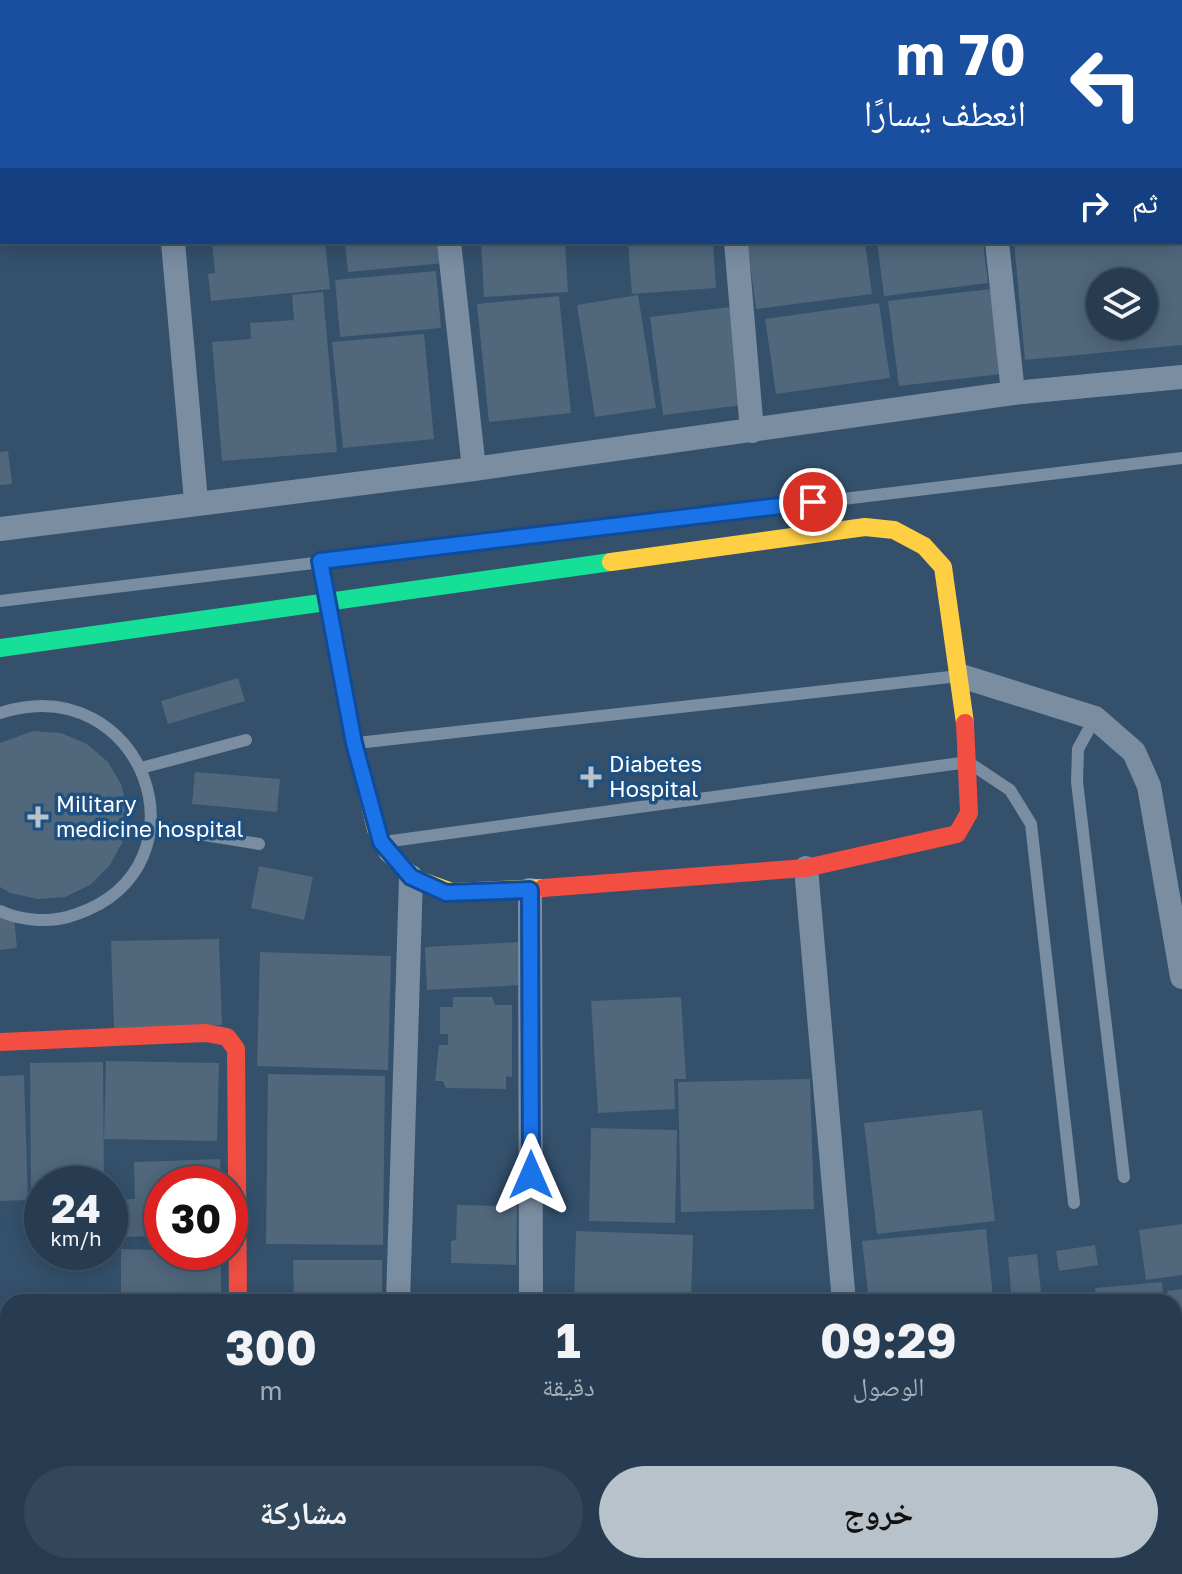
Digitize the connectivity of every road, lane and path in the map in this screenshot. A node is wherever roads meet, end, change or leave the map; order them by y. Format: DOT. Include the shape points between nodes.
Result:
graph roads {
  1 [pos="173,244"];
  2 [pos="449,244"];
  3 [pos="736,244"];
  4 [pos="997,244"];
  5 [pos="1182,377"];
  6 [pos="1013,393"];
  7 [pos="752,431"];
  8 [pos="1182,458"];
  9 [pos="474,469"];
  10 [pos="196,501"];
  11 [pos="0,529"];
  12 [pos="320,561"];
  13 [pos="0,601"];
  14 [pos="328,605"];
  15 [pos="0,648"];
  16 [pos="961,676"];
  17 [pos="0,713"];
  18 [pos="1095,718"];
  19 [pos="246,740"];
  20 [pos="354,743"];
  21 [pos="968,762"];
  22 [pos="141,768"];
  23 [pos="150,826"];
  24 [pos="381,842"];
  25 [pos="259,844"];
  26 [pos="806,868"];
  27 [pos="411,877"];
  28 [pos="530,890"];
  29 [pos="0,911"];
  30 [pos="1182,977"];
  31 [pos="0,1042"];
  32 [pos="1124,1177"];
  33 [pos="1074,1203"];
  34 [pos="238,1294"];
  35 [pos="398,1294"];
  36 [pos="531,1294"];
  37 [pos="843,1294"];
  1 -- 10 [label="street"];
  2 -- 9 [label="street"];
  3 -- 7 [label="street"];
  4 -- 6 [label="street"];
  5 -- 6 [label="street"];
  6 -- 7 [label="street"];
  7 -- 9 [label="street"];
  8 -- 12 [label="lane"];
  9 -- 10 [label="street"];
  10 -- 11 [label="street"];
  12 -- 13 [label="lane"];
  12 -- 14 [label="street"];
  14 -- 15 [label="street"];
  14 -- 16 [label="street" via="865,527 894,530 924,546 943,567"];
  14 -- 20 [label="street"];
  16 -- 18 [label="street"];
  16 -- 20 [label="lane"];
  16 -- 21 [label="street"];
  17 -- 22 [label="lane" via="40,704 81,712 117,734"];
  18 -- 30 [label="street" via="1134,752 1149,786"];
  18 -- 32 [label="lane" via="1078,749 1077,782"];
  19 -- 22 [label="lane"];
  20 -- 24 [label="street"];
  21 -- 24 [label="lane"];
  21 -- 26 [label="street" via="969,813 957,834"];
  21 -- 33 [label="lane" via="1010,790 1031,824"];
  22 -- 23 [label="lane" via="148,787"];
  23 -- 25 [label="lane"];
  23 -- 29 [label="lane" via="146,847 124,885 89,910 47,920"];
  24 -- 27 [label="street"];
  26 -- 28 [label="street"];
  26 -- 37 [label="street"];
  27 -- 28 [label="street" via="446,893"];
  27 -- 35 [label="street"];
  28 -- 36 [label="street"];
  31 -- 34 [label="street" via="206,1033 227,1037 236,1049"];
}
